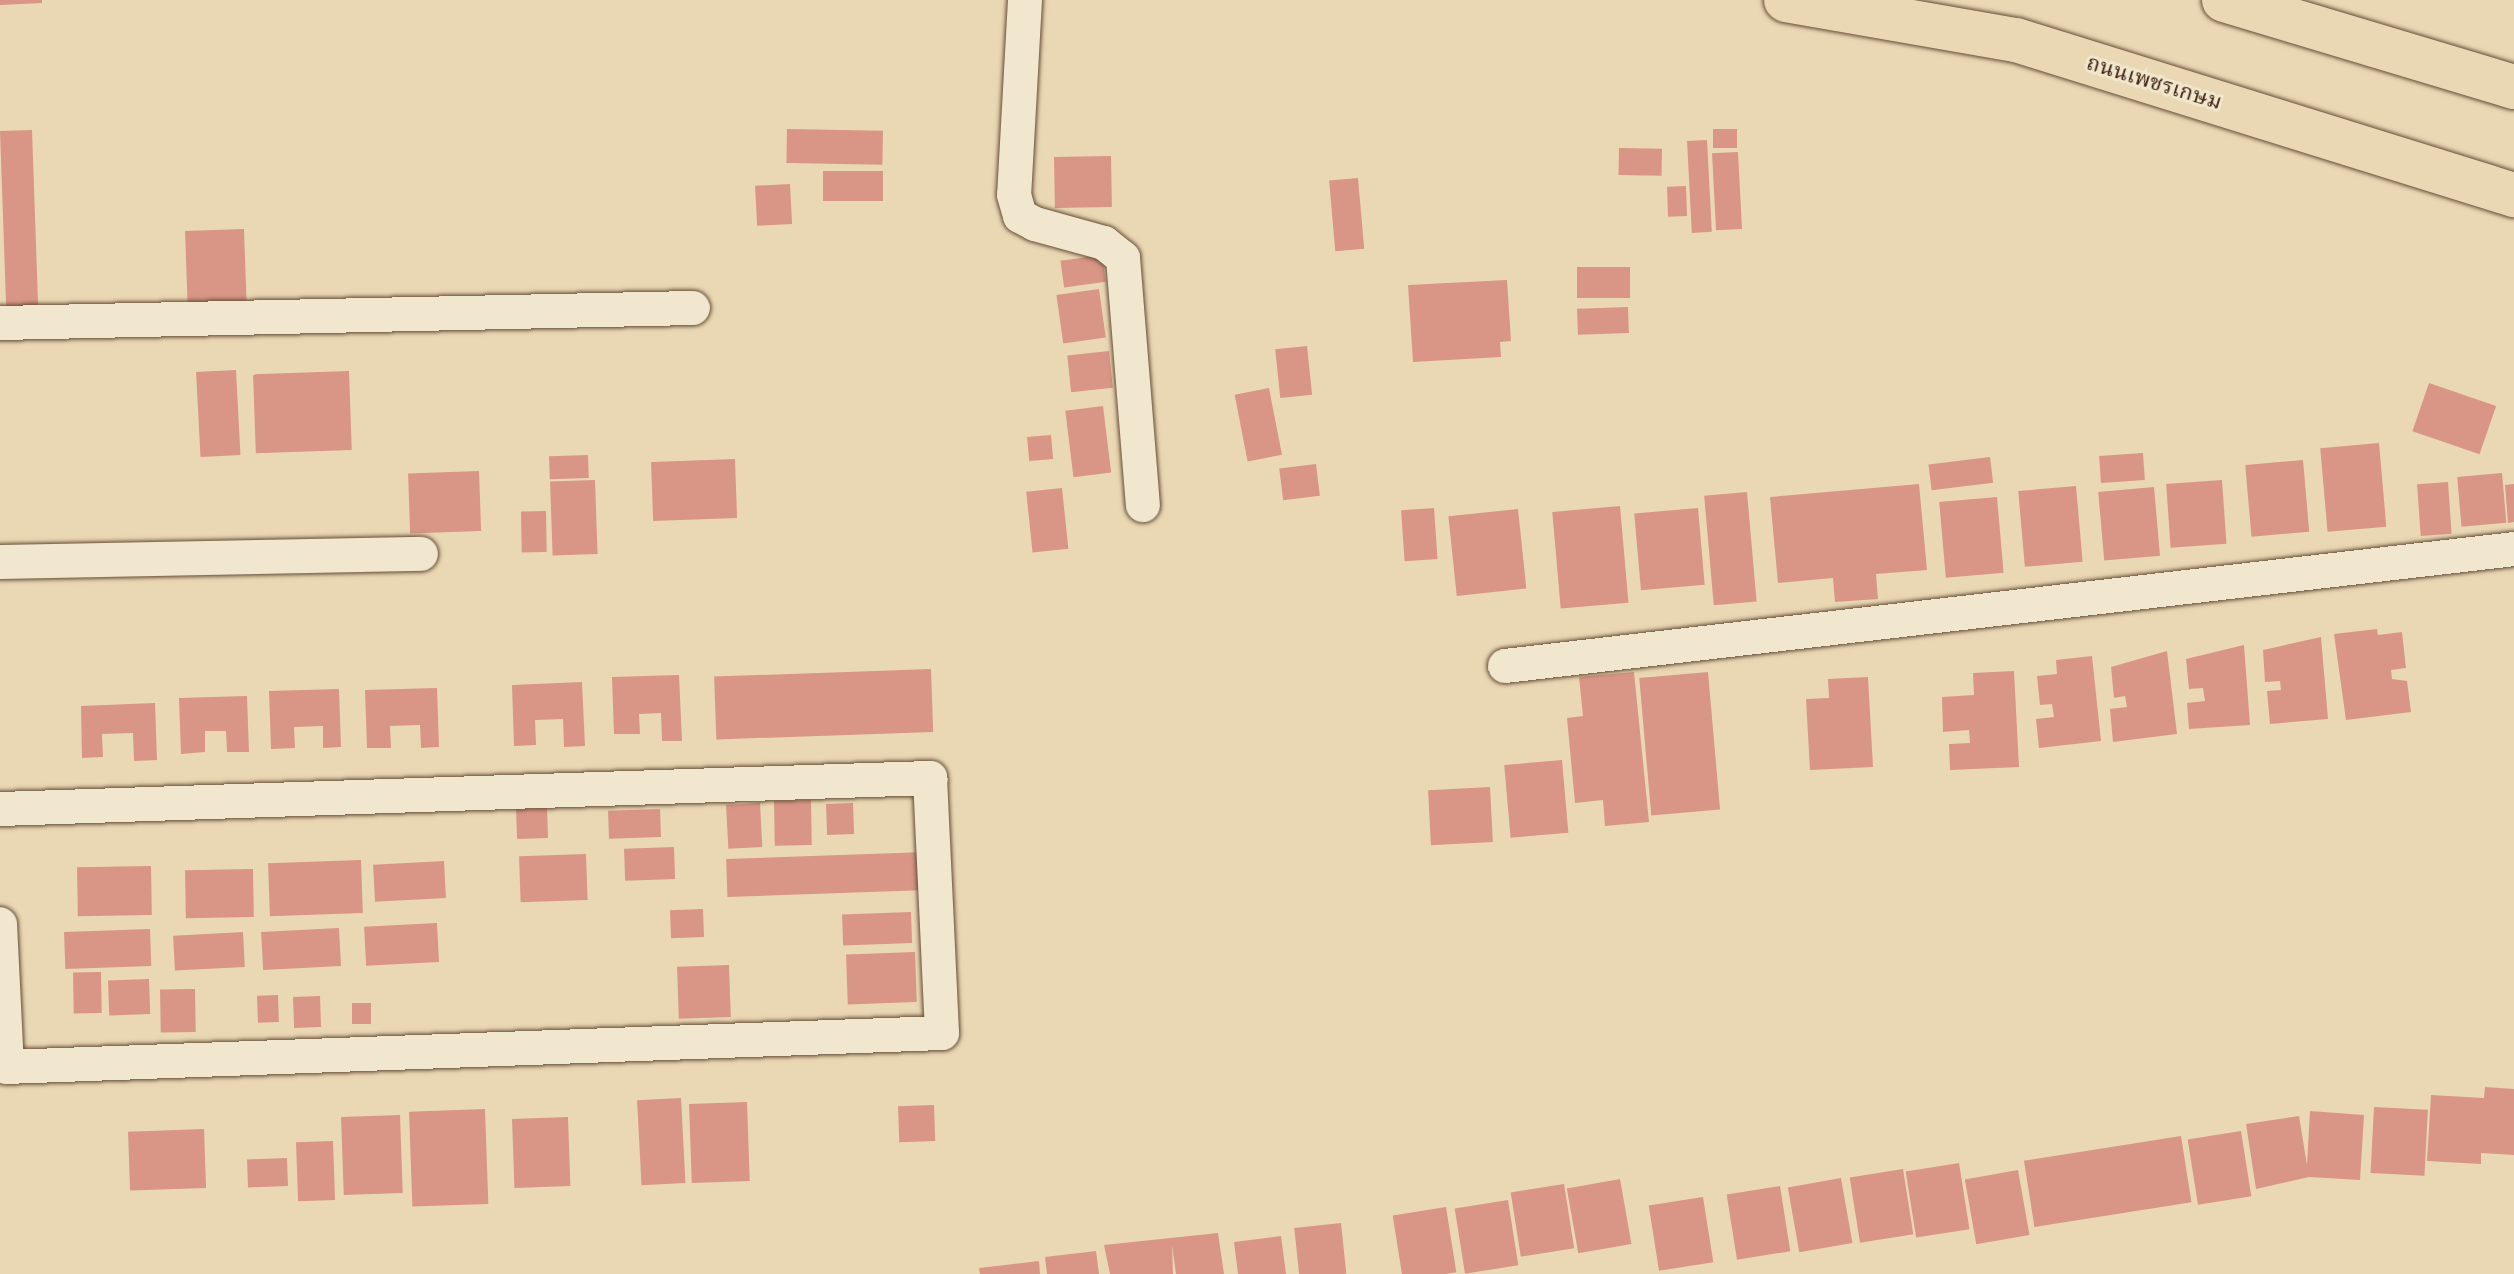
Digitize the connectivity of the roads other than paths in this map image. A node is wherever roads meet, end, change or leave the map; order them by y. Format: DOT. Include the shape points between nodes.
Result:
graph roads {
  1 [pos="1025,0"];
  2 [pos="1786,0"];
  3 [pos="2224,0"];
  4 [pos="2514,87"];
  5 [pos="2514,195"];
  6 [pos="693,308"];
  7 [pos="0,323"];
  8 [pos="1143,505"];
  9 [pos="2514,549"];
  10 [pos="421,554"];
  11 [pos="0,562"];
  12 [pos="1505,666"];
  13 [pos="0,809"];
  14 [pos="0,924"];
  1 -- 8 [label="street" via="1014,195 1020,216 1104,243 1123,258"];
  2 -- 5 [label="highway, ถนนเพชรเกษม" via="2016,40"];
  3 -- 4 [label="highway"];
  6 -- 7 [label="street"];
  9 -- 12 [label="street"];
  10 -- 11 [label="street"];
  13 -- 14 [label="street" via="930,778 942,1033 7,1067"];
}
